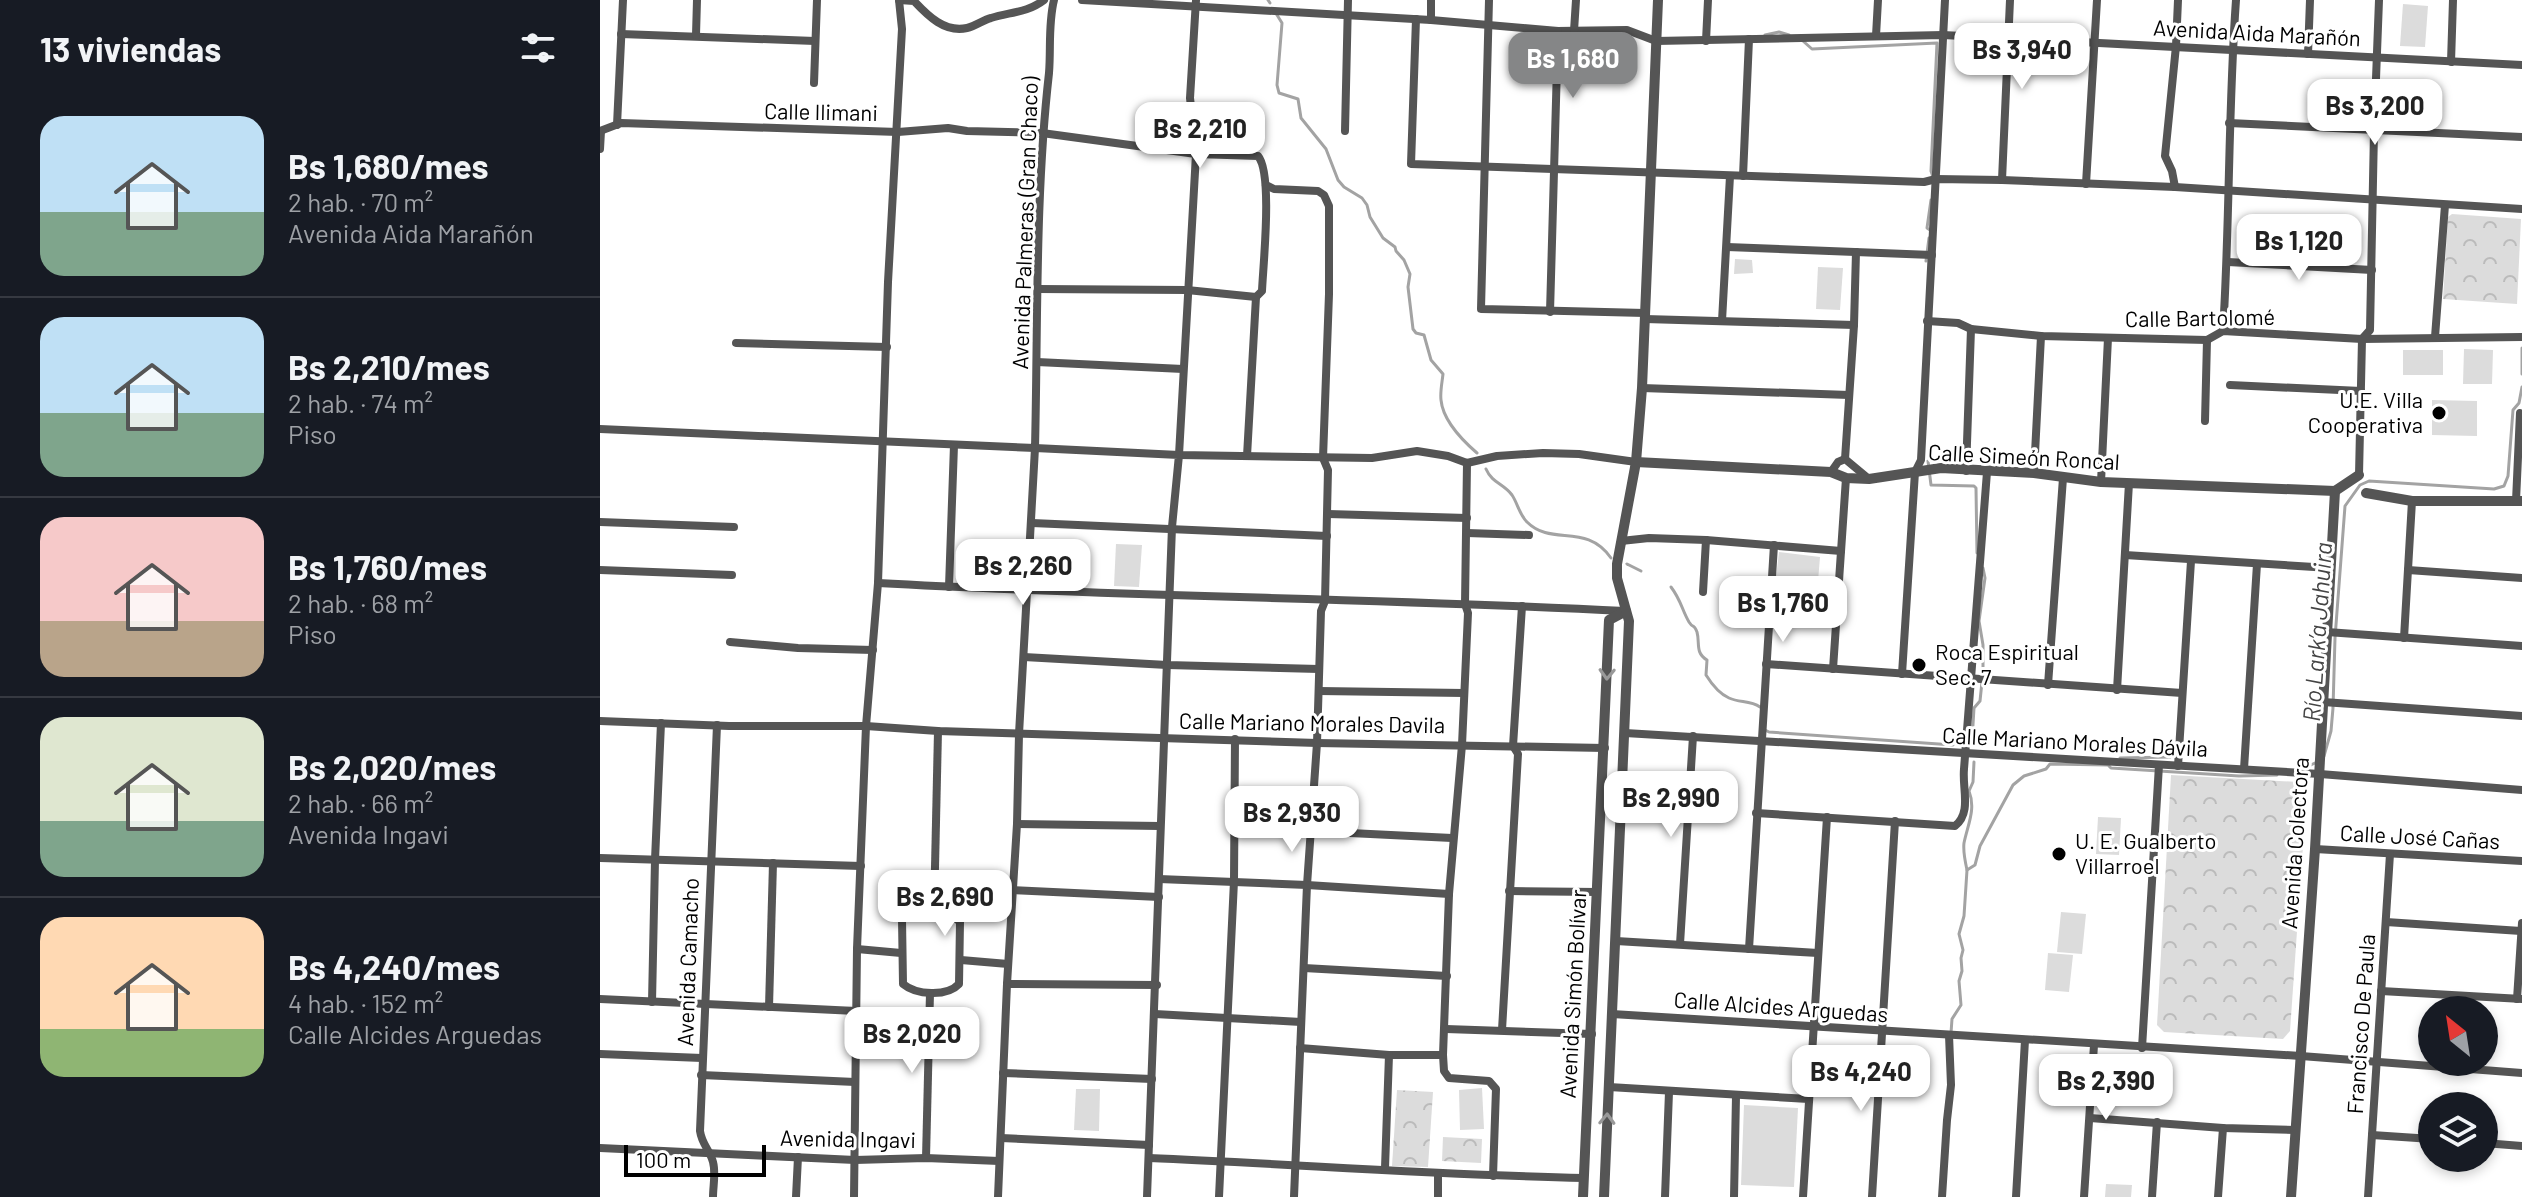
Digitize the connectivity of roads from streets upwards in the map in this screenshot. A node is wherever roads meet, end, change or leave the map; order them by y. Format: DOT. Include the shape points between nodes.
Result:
graph roads {
  1 [pos="623,0"];
  2 [pos="697,0"];
  3 [pos="817,0"];
  4 [pos="899,0"];
  5 [pos="1044,0"];
  6 [pos="1054,0"];
  7 [pos="1082,0"];
  8 [pos="1348,0"];
  9 [pos="1431,0"];
  10 [pos="1489,0"];
  11 [pos="1576,0"];
  12 [pos="1658,0"];
  13 [pos="1708,0"];
  14 [pos="1878,0"];
  15 [pos="1945,0"];
  16 [pos="2010,0"];
  17 [pos="2097,0"];
  18 [pos="2178,0"];
  19 [pos="2236,0"];
  20 [pos="2310,0"];
  21 [pos="2379,0"];
  22 [pos="2453,0"];
  23 [pos="1195,3"];
  24 [pos="1348,17"];
  25 [pos="1416,19"];
  26 [pos="1431,20"];
  27 [pos="1488,26"];
  28 [pos="1558,31"];
  29 [pos="1574,31"];
  30 [pos="621,34"];
  31 [pos="696,35"];
  32 [pos="1943,35"];
  33 [pos="1876,36"];
  34 [pos="1749,39"];
  35 [pos="2008,40"];
  36 [pos="815,41"];
  37 [pos="1656,41"];
  38 [pos="1706,41"];
  39 [pos="2094,44"];
  40 [pos="2176,46"];
  41 [pos="2232,51"];
  42 [pos="2308,54"];
  43 [pos="2377,57"];
  44 [pos="2451,62"];
  45 [pos="2522,65"];
  46 [pos="814,83"];
  47 [pos="2229,123"];
  48 [pos="617,125"];
  49 [pos="600,131"];
  50 [pos="1345,131"];
  51 [pos="2374,131"];
  52 [pos="898,132"];
  53 [pos="1042,133"];
  54 [pos="2522,137"];
  55 [pos="600,149"];
  56 [pos="1196,154"];
  57 [pos="1484,166"];
  58 [pos="1555,168"];
  59 [pos="1650,173"];
  60 [pos="1730,176"];
  61 [pos="1743,176"];
  62 [pos="1936,179"];
  63 [pos="2002,180"];
  64 [pos="2086,184"];
  65 [pos="1266,185"];
  66 [pos="2175,187"];
  67 [pos="2230,190"];
  68 [pos="2372,201"];
  69 [pos="2445,205"];
  70 [pos="2522,209"];
  71 [pos="1727,247"];
  72 [pos="1856,252"];
  73 [pos="1932,255"];
  74 [pos="2228,262"];
  75 [pos="2372,270"];
  76 [pos="1038,289"];
  77 [pos="1187,290"];
  78 [pos="1256,297"];
  79 [pos="1550,312"];
  80 [pos="1645,316"];
  81 [pos="1722,321"];
  82 [pos="1927,321"];
  83 [pos="1854,325"];
  84 [pos="2522,328"];
  85 [pos="1971,329"];
  86 [pos="2223,331"];
  87 [pos="2041,336"];
  88 [pos="2435,337"];
  89 [pos="2522,337"];
  90 [pos="2108,338"];
  91 [pos="2362,339"];
  92 [pos="2207,340"];
  93 [pos="736,343"];
  94 [pos="887,347"];
  95 [pos="1037,362"];
  96 [pos="1183,369"];
  97 [pos="2230,385"];
  98 [pos="1642,388"];
  99 [pos="2361,391"];
  100 [pos="1849,395"];
  101 [pos="2521,414"];
  102 [pos="2205,421"];
  103 [pos="600,429"];
  104 [pos="883,443"];
  105 [pos="954,445"];
  106 [pos="1035,448"];
  107 [pos="1179,455"];
  108 [pos="1247,456"];
  109 [pos="1323,458"];
  110 [pos="1845,459"];
  111 [pos="1636,462"];
  112 [pos="1467,463"];
  113 [pos="1966,471"];
  114 [pos="1831,472"];
  115 [pos="1915,472"];
  116 [pos="1987,472"];
  117 [pos="2034,473"];
  118 [pos="2359,475"];
  119 [pos="1846,478"];
  120 [pos="2063,478"];
  121 [pos="1869,479"];
  122 [pos="2101,482"];
  123 [pos="2129,483"];
  124 [pos="2335,491"];
  125 [pos="2366,493"];
  126 [pos="2412,501"];
  127 [pos="2519,501"];
  128 [pos="1328,514"];
  129 [pos="1467,518"];
  130 [pos="600,522"];
  131 [pos="1032,523"];
  132 [pos="734,527"];
  133 [pos="1172,527"];
  134 [pos="1467,533"];
  135 [pos="1529,535"];
  136 [pos="1327,536"];
  137 [pos="1706,540"];
  138 [pos="1621,541"];
  139 [pos="1774,545"];
  140 [pos="1841,551"];
  141 [pos="2125,555"];
  142 [pos="2191,561"];
  143 [pos="2257,564"];
  144 [pos="2330,568"];
  145 [pos="600,570"];
  146 [pos="2408,570"];
  147 [pos="732,575"];
  148 [pos="2522,578"];
  149 [pos="878,583"];
  150 [pos="949,587"];
  151 [pos="1027,591"];
  152 [pos="1703,592"];
  153 [pos="1170,596"];
  154 [pos="1325,601"];
  155 [pos="1465,604"];
  156 [pos="1522,606"];
  157 [pos="1626,611"];
  158 [pos="2327,632"];
  159 [pos="2404,638"];
  160 [pos="730,642"];
  161 [pos="2522,646"];
  162 [pos="873,650"];
  163 [pos="1024,657"];
  164 [pos="1766,664"];
  165 [pos="1167,665"];
  166 [pos="1319,669"];
  167 [pos="1833,669"];
  168 [pos="1902,674"];
  169 [pos="1973,680"];
  170 [pos="2048,685"];
  171 [pos="2117,690"];
  172 [pos="1319,691"];
  173 [pos="1464,693"];
  174 [pos="2182,693"];
  175 [pos="2323,702"];
  176 [pos="2522,716"];
  177 [pos="600,721"];
  178 [pos="661,723"];
  179 [pos="717,725"];
  180 [pos="866,726"];
  181 [pos="938,731"];
  182 [pos="1605,732"];
  183 [pos="1625,733"];
  184 [pos="1019,734"];
  185 [pos="1693,736"];
  186 [pos="1163,738"];
  187 [pos="1235,739"];
  188 [pos="1761,740"];
  189 [pos="1317,743"];
  190 [pos="1462,745"];
  191 [pos="1513,746"];
  192 [pos="1605,748"];
  193 [pos="1966,753"];
  194 [pos="2159,765"];
  195 [pos="2178,766"];
  196 [pos="2244,769"];
  197 [pos="2320,774"];
  198 [pos="2522,790"];
  199 [pos="1756,813"];
  200 [pos="1827,817"];
  201 [pos="1895,821"];
  202 [pos="1017,824"];
  203 [pos="1160,826"];
  204 [pos="1309,831"];
  205 [pos="1452,838"];
  206 [pos="2315,849"];
  207 [pos="2390,854"];
  208 [pos="600,858"];
  209 [pos="655,860"];
  210 [pos="710,860"];
  211 [pos="2522,861"];
  212 [pos="773,863"];
  213 [pos="861,866"];
  214 [pos="1159,879"];
  215 [pos="1234,881"];
  216 [pos="1307,885"];
  217 [pos="1012,890"];
  218 [pos="1509,891"];
  219 [pos="1597,892"];
  220 [pos="1449,894"];
  221 [pos="1159,897"];
  222 [pos="934,913"];
  223 [pos="2386,922"];
  224 [pos="2522,923"];
  225 [pos="2521,931"];
  226 [pos="1616,941"];
  227 [pos="1680,944"];
  228 [pos="857,949"];
  229 [pos="1749,949"];
  230 [pos="901,953"];
  231 [pos="1818,953"];
  232 [pos="961,960"];
  233 [pos="1008,964"];
  234 [pos="1304,968"];
  235 [pos="1447,976"];
  236 [pos="1007,984"];
  237 [pos="1157,985"];
  238 [pos="2381,991"];
  239 [pos="930,993"];
  240 [pos="600,999"];
  241 [pos="2519,999"];
  242 [pos="652,1002"];
  243 [pos="704,1005"];
  244 [pos="769,1007"];
  245 [pos="856,1011"];
  246 [pos="1155,1014"];
  247 [pos="1593,1014"];
  248 [pos="1612,1014"];
  249 [pos="1227,1017"];
  250 [pos="1301,1022"];
  251 [pos="1813,1026"];
  252 [pos="1446,1029"];
  253 [pos="1502,1030"];
  254 [pos="1883,1031"];
  255 [pos="1592,1034"];
  256 [pos="1949,1035"];
  257 [pos="2025,1040"];
  258 [pos="2094,1045"];
  259 [pos="1300,1048"];
  260 [pos="2142,1048"];
  261 [pos="600,1054"];
  262 [pos="1389,1055"];
  263 [pos="1443,1055"];
  264 [pos="2301,1056"];
  265 [pos="702,1058"];
  266 [pos="2377,1062"];
  267 [pos="1003,1073"];
  268 [pos="2522,1073"];
  269 [pos="701,1075"];
  270 [pos="1152,1079"];
  271 [pos="855,1082"];
  272 [pos="1609,1087"];
  273 [pos="1669,1092"];
  274 [pos="1736,1096"];
  275 [pos="1809,1099"];
  276 [pos="2090,1118"];
  277 [pos="2157,1122"];
  278 [pos="2223,1128"];
  279 [pos="2295,1130"];
  280 [pos="2372,1135"];
  281 [pos="1001,1138"];
  282 [pos="2418,1138"];
  283 [pos="2498,1144"];
  284 [pos="1149,1145"];
  285 [pos="2522,1146"];
  286 [pos="600,1148"];
  287 [pos="708,1153"];
  288 [pos="798,1157"];
  289 [pos="926,1158"];
  290 [pos="1149,1158"];
  291 [pos="855,1160"];
  292 [pos="999,1161"];
  293 [pos="1220,1161"];
  294 [pos="1295,1166"];
  295 [pos="1385,1168"];
  296 [pos="1438,1175"];
  297 [pos="1493,1176"];
  298 [pos="1584,1178"];
  299 [pos="713,1197"];
  300 [pos="796,1197"];
  301 [pos="854,1197"];
  302 [pos="998,1197"];
  303 [pos="1147,1197"];
  304 [pos="1219,1197"];
  305 [pos="1294,1197"];
  306 [pos="1438,1197"];
  307 [pos="1583,1197"];
  308 [pos="1604,1197"];
  309 [pos="1665,1197"];
  310 [pos="1734,1197"];
  311 [pos="1803,1197"];
  312 [pos="1872,1197"];
  313 [pos="1942,1197"];
  314 [pos="2016,1197"];
  315 [pos="2084,1197"];
  316 [pos="2152,1197"];
  317 [pos="2218,1197"];
  318 [pos="2291,1197"];
  319 [pos="2368,1197"];
  1 -- 30 [label="street"];
  2 -- 31 [label="street"];
  3 -- 36 [label="street"];
  4 -- 5 [label="street" via="914,1 926,15 964,29"];
  4 -- 52 [label="street"];
  6 -- 53 [label="street, Avenida Palmeras (Gran Chaco)"];
  7 -- 23 [label="street, Avenida Aida Marañón"];
  8 -- 24 [label="street"];
  9 -- 26 [label="street"];
  10 -- 27 [label="street"];
  11 -- 29 [label="street"];
  12 -- 37 [label="street, Avenida Simón Bolívar"];
  13 -- 38 [label="street"];
  14 -- 33 [label="street"];
  15 -- 32 [label="street"];
  16 -- 35 [label="street"];
  17 -- 39 [label="street"];
  18 -- 40 [label="street"];
  19 -- 41 [label="street"];
  20 -- 42 [label="street"];
  21 -- 43 [label="street"];
  22 -- 44 [label="street"];
  23 -- 24 [label="street, Avenida Aida Marañón"];
  23 -- 56 [label="street" via="1188,137"];
  24 -- 25 [label="street, Avenida Aida Marañón"];
  24 -- 50 [label="street"];
  25 -- 26 [label="street, Avenida Aida Marañón"];
  25 -- 57 [label="street" via="1411,164"];
  26 -- 27 [label="street, Avenida Aida Marañón"];
  27 -- 28 [label="street, Avenida Aida Marañón"];
  27 -- 57 [label="street"];
  28 -- 29 [label="street, Avenida Aida Marañón"];
  28 -- 58 [label="street"];
  29 -- 37 [label="street, Avenida Aida Marañón" via="1627,30"];
  30 -- 31 [label="street"];
  30 -- 48 [label="street"];
  31 -- 36 [label="street"];
  32 -- 33 [label="street, Avenida Aida Marañón"];
  32 -- 35 [label="street, Avenida Aida Marañón"];
  32 -- 62 [label="street"];
  33 -- 34 [label="street, Avenida Aida Marañón"];
  34 -- 38 [label="street, Avenida Aida Marañón"];
  34 -- 61 [label="street"];
  35 -- 39 [label="street, Avenida Aida Marañón"];
  35 -- 63 [label="street"];
  36 -- 46 [label="street"];
  37 -- 38 [label="street, Avenida Aida Marañón"];
  37 -- 59 [label="street, Avenida Simón Bolívar"];
  39 -- 40 [label="street, Avenida Aida Marañón"];
  39 -- 64 [label="street"];
  40 -- 41 [label="street, Avenida Aida Marañón"];
  40 -- 66 [label="street" via="2165,156"];
  41 -- 42 [label="street, Avenida Aida Marañón"];
  41 -- 47 [label="street"];
  42 -- 43 [label="street, Avenida Aida Marañón"];
  43 -- 44 [label="street, Avenida Aida Marañón"];
  43 -- 51 [label="street"];
  44 -- 45 [label="street, Avenida Aida Marañón"];
  47 -- 51 [label="street"];
  47 -- 67 [label="street"];
  48 -- 49 [label="street, Calle Ilimani"];
  48 -- 52 [label="street, Calle Ilimani"];
  49 -- 55 [label="street"];
  51 -- 54 [label="street"];
  51 -- 68 [label="street"];
  52 -- 53 [label="street, Calle Ilimani" via="948,128"];
  52 -- 94 [label="street"];
  53 -- 56 [label="street, Calle Ilimani"];
  53 -- 76 [label="street, Avenida Palmeras (Gran Chaco)"];
  56 -- 65 [label="street, Calle Ilimani" via="1258,156"];
  56 -- 77 [label="street"];
  57 -- 58 [label="street"];
  57 -- 79 [label="street" via="1481,309"];
  58 -- 59 [label="street"];
  58 -- 79 [label="street"];
  59 -- 60 [label="street"];
  59 -- 80 [label="street, Avenida Simón Bolívar"];
  60 -- 61 [label="street"];
  60 -- 71 [label="street"];
  61 -- 62 [label="street"];
  62 -- 63 [label="street"];
  62 -- 73 [label="street"];
  63 -- 64 [label="street"];
  64 -- 66 [label="street"];
  65 -- 78 [label="street" via="1262,291"];
  65 -- 109 [label="street" via="1318,191 1329,206"];
  66 -- 67 [label="street"];
  67 -- 68 [label="street"];
  67 -- 74 [label="street"];
  68 -- 69 [label="street"];
  68 -- 75 [label="street"];
  69 -- 70 [label="street"];
  69 -- 88 [label="street"];
  71 -- 72 [label="street"];
  71 -- 81 [label="street"];
  72 -- 73 [label="street"];
  72 -- 83 [label="street"];
  73 -- 82 [label="street"];
  74 -- 75 [label="street"];
  74 -- 86 [label="street"];
  75 -- 91 [label="street" via="2370,330"];
  76 -- 77 [label="street"];
  76 -- 95 [label="street, Avenida Palmeras (Gran Chaco)"];
  77 -- 78 [label="street"];
  77 -- 96 [label="street"];
  78 -- 108 [label="street"];
  79 -- 80 [label="street"];
  80 -- 81 [label="street"];
  80 -- 98 [label="street, Avenida Simón Bolívar"];
  81 -- 83 [label="street"];
  82 -- 85 [label="street, Calle Bartolomé"];
  82 -- 115 [label="street" via="1921,460"];
  83 -- 100 [label="street"];
  84 -- 89 [label="street"];
  85 -- 87 [label="street, Calle Bartolomé"];
  85 -- 113 [label="street"];
  86 -- 91 [label="street, Calle Bartolomé"];
  86 -- 92 [label="street, Calle Bartolomé"];
  87 -- 90 [label="street, Calle Bartolomé"];
  87 -- 117 [label="street"];
  88 -- 89 [label="street, Calle Bartolomé"];
  88 -- 91 [label="street, Calle Bartolomé"];
  90 -- 92 [label="street, Calle Bartolomé"];
  90 -- 122 [label="street"];
  91 -- 99 [label="street"];
  92 -- 102 [label="street"];
  93 -- 94 [label="street"];
  94 -- 104 [label="street"];
  95 -- 96 [label="street"];
  95 -- 106 [label="street, Avenida Palmeras (Gran Chaco)"];
  96 -- 107 [label="street"];
  97 -- 99 [label="street"];
  98 -- 100 [label="street"];
  98 -- 111 [label="street, Avenida Simón Bolívar"];
  99 -- 118 [label="street"];
  100 -- 110 [label="street"];
  101 -- 127 [label="street"];
  103 -- 104 [label="street"];
  104 -- 105 [label="street"];
  104 -- 149 [label="street"];
  105 -- 106 [label="street"];
  105 -- 150 [label="street"];
  106 -- 107 [label="street"];
  106 -- 131 [label="street, Avenida Palmeras (Gran Chaco)"];
  107 -- 108 [label="street"];
  107 -- 133 [label="street"];
  108 -- 109 [label="street"];
  109 -- 112 [label="street" via="1417,451"];
  109 -- 128 [label="street"];
  110 -- 114 [label="street"];
  110 -- 121 [label="street"];
  111 -- 112 [label="street" via="1543,453"];
  111 -- 114 [label="street, Calle Simeón Roncal"];
  111 -- 138 [label="street, Avenida Simón Bolívar"];
  112 -- 129 [label="street"];
  113 -- 115 [label="street, Calle Simeón Roncal"];
  113 -- 116 [label="street, Calle Simeón Roncal"];
  114 -- 119 [label="street, Calle Simeón Roncal"];
  115 -- 121 [label="street, Calle Simeón Roncal"];
  115 -- 168 [label="street"];
  116 -- 117 [label="street, Calle Simeón Roncal"];
  116 -- 169 [label="street"];
  117 -- 120 [label="street, Calle Simeón Roncal"];
  118 -- 124 [label="street"];
  119 -- 121 [label="street, Calle Simeón Roncal"];
  119 -- 140 [label="street"];
  120 -- 122 [label="street, Calle Simeón Roncal"];
  120 -- 170 [label="street"];
  122 -- 123 [label="street, Calle Simeón Roncal"];
  123 -- 124 [label="street, Calle Simeón Roncal"];
  123 -- 141 [label="street"];
  124 -- 144 [label="street, Avenida Colectora"];
  125 -- 126 [label="street"];
  126 -- 127 [label="street"];
  126 -- 146 [label="street"];
  128 -- 129 [label="street"];
  128 -- 136 [label="street"];
  129 -- 134 [label="street"];
  130 -- 132 [label="street"];
  131 -- 133 [label="street"];
  131 -- 151 [label="street, Avenida Palmeras (Gran Chaco)"];
  133 -- 136 [label="street"];
  133 -- 153 [label="street"];
  134 -- 135 [label="street"];
  134 -- 155 [label="street"];
  136 -- 154 [label="street"];
  137 -- 138 [label="street"];
  137 -- 139 [label="street"];
  137 -- 152 [label="street"];
  138 -- 157 [label="street, Avenida Simón Bolívar" via="1617,578"];
  139 -- 140 [label="street"];
  139 -- 164 [label="street"];
  140 -- 167 [label="street"];
  141 -- 142 [label="street"];
  141 -- 171 [label="street"];
  142 -- 143 [label="street"];
  142 -- 174 [label="street"];
  143 -- 144 [label="street"];
  143 -- 196 [label="street"];
  144 -- 158 [label="street, Avenida Colectora"];
  145 -- 147 [label="street"];
  146 -- 148 [label="street"];
  146 -- 159 [label="street"];
  149 -- 150 [label="street"];
  149 -- 162 [label="street"];
  150 -- 151 [label="street"];
  151 -- 153 [label="street"];
  151 -- 163 [label="street, Avenida Palmeras (Gran Chaco)"];
  153 -- 154 [label="street"];
  153 -- 165 [label="street"];
  154 -- 155 [label="street"];
  154 -- 166 [label="street"];
  155 -- 156 [label="street"];
  155 -- 173 [label="street"];
  156 -- 157 [label="street"];
  156 -- 191 [label="street"];
  157 -- 182 [label="street, Avenida Simón Bolívar, one-way" via="1609,620"];
  157 -- 183 [label="street, Avenida Simón Bolívar"];
  158 -- 159 [label="street"];
  158 -- 175 [label="street, Avenida Colectora"];
  159 -- 161 [label="street"];
  160 -- 162 [label="street"];
  162 -- 180 [label="street"];
  163 -- 165 [label="street"];
  163 -- 184 [label="street, Avenida Palmeras (Gran Chaco)"];
  164 -- 167 [label="street"];
  164 -- 188 [label="street"];
  165 -- 166 [label="street"];
  165 -- 186 [label="street"];
  166 -- 172 [label="street"];
  167 -- 168 [label="street"];
  168 -- 169 [label="street"];
  169 -- 170 [label="street"];
  169 -- 193 [label="street"];
  170 -- 171 [label="street"];
  171 -- 174 [label="street"];
  172 -- 173 [label="street"];
  172 -- 189 [label="street"];
  173 -- 190 [label="street"];
  174 -- 195 [label="street"];
  175 -- 176 [label="street"];
  175 -- 197 [label="street, Avenida Colectora"];
  177 -- 178 [label="street, Calle Mariano Morales Davila"];
  178 -- 179 [label="street, Calle Mariano Morales Davila"];
  178 -- 209 [label="street"];
  179 -- 180 [label="street, Calle Mariano Morales Davila"];
  179 -- 210 [label="street, Avenida Camacho"];
  180 -- 181 [label="street, Calle Mariano Morales Davila"];
  180 -- 213 [label="street"];
  181 -- 184 [label="street, Calle Mariano Morales Davila"];
  181 -- 222 [label="street"];
  182 -- 183 [label="street"];
  182 -- 192 [label="street, Avenida Simón Bolívar"];
  183 -- 185 [label="street, Calle Mariano Morales Dávila"];
  183 -- 226 [label="street, Avenida Simón Bolívar"];
  184 -- 186 [label="street, Calle Mariano Morales Davila"];
  184 -- 202 [label="street, Avenida Palmeras (Gran Chaco)"];
  185 -- 188 [label="street, Calle Mariano Morales Dávila"];
  185 -- 227 [label="street"];
  186 -- 187 [label="street, Calle Mariano Morales Davila"];
  186 -- 203 [label="street"];
  187 -- 189 [label="street, Calle Mariano Morales Davila"];
  187 -- 215 [label="street"];
  188 -- 193 [label="street, Calle Mariano Morales Dávila"];
  188 -- 199 [label="street"];
  189 -- 190 [label="street, Calle Mariano Morales Davila"];
  189 -- 204 [label="street"];
  190 -- 191 [label="street, Calle Mariano Morales Davila"];
  190 -- 205 [label="street"];
  191 -- 192 [label="street, Calle Mariano Morales Davila"];
  191 -- 218 [label="street" via="1518,754"];
  192 -- 219 [label="street, Avenida Simón Bolívar"];
  193 -- 194 [label="street, Calle Mariano Morales Dávila"];
  193 -- 201 [label="street" via="1963,820 1955,826"];
  194 -- 195 [label="street, Calle Mariano Morales Dávila"];
  194 -- 260 [label="street"];
  195 -- 196 [label="street, Calle Mariano Morales Dávila"];
  196 -- 197 [label="street, Calle Mariano Morales Dávila"];
  197 -- 198 [label="street, Calle Mariano Morales Dávila"];
  197 -- 206 [label="street, Avenida Colectora"];
  199 -- 200 [label="street"];
  199 -- 229 [label="street"];
  200 -- 201 [label="street"];
  200 -- 231 [label="street"];
  201 -- 254 [label="street"];
  202 -- 203 [label="street"];
  202 -- 217 [label="street, Avenida Palmeras (Gran Chaco)"];
  203 -- 214 [label="street"];
  204 -- 205 [label="street"];
  204 -- 216 [label="street"];
  205 -- 220 [label="street"];
  206 -- 207 [label="street, Calle José Cañas"];
  206 -- 264 [label="street, Avenida Colectora"];
  207 -- 211 [label="street, Calle José Cañas"];
  207 -- 223 [label="street, Francisco De Paula"];
  208 -- 209 [label="street"];
  209 -- 210 [label="street"];
  209 -- 242 [label="street"];
  210 -- 212 [label="street"];
  210 -- 243 [label="street, Avenida Camacho"];
  212 -- 213 [label="street"];
  212 -- 244 [label="street"];
  213 -- 228 [label="street"];
  214 -- 215 [label="street"];
  214 -- 221 [label="street"];
  215 -- 216 [label="street"];
  215 -- 249 [label="street"];
  216 -- 220 [label="street"];
  216 -- 234 [label="street"];
  217 -- 221 [label="street"];
  217 -- 233 [label="street, Avenida Palmeras (Gran Chaco)"];
  218 -- 219 [label="street"];
  218 -- 253 [label="street"];
  219 -- 247 [label="street, Avenida Simón Bolívar"];
  220 -- 235 [label="street"];
  221 -- 237 [label="street"];
  222 -- 230 [label="street" via="904,915"];
  222 -- 232 [label="street" via="958,919"];
  223 -- 225 [label="street"];
  223 -- 238 [label="street, Francisco De Paula"];
  224 -- 225 [label="street"];
  225 -- 241 [label="street"];
  226 -- 227 [label="street"];
  226 -- 248 [label="street, Avenida Simón Bolívar"];
  227 -- 229 [label="street"];
  228 -- 230 [label="street"];
  228 -- 245 [label="street"];
  229 -- 231 [label="street"];
  230 -- 239 [label="street" via="903,984"];
  231 -- 251 [label="street"];
  232 -- 233 [label="street"];
  232 -- 239 [label="street" via="957,987"];
  233 -- 236 [label="street, Avenida Palmeras (Gran Chaco)"];
  234 -- 235 [label="street"];
  234 -- 250 [label="street"];
  235 -- 252 [label="street"];
  236 -- 237 [label="street"];
  236 -- 267 [label="street, Avenida Palmeras (Gran Chaco)"];
  237 -- 246 [label="street"];
  238 -- 241 [label="street"];
  238 -- 266 [label="street, Francisco De Paula"];
  239 -- 289 [label="street"];
  240 -- 242 [label="street"];
  242 -- 243 [label="street"];
  243 -- 244 [label="street"];
  243 -- 265 [label="street, Avenida Camacho"];
  244 -- 245 [label="street"];
  245 -- 271 [label="street"];
  246 -- 249 [label="street"];
  246 -- 270 [label="street"];
  247 -- 248 [label="street"];
  247 -- 255 [label="street, Avenida Simón Bolívar"];
  248 -- 251 [label="street, Calle Alcides Arguedas"];
  248 -- 272 [label="street, Avenida Simón Bolívar"];
  249 -- 250 [label="street"];
  249 -- 293 [label="street"];
  250 -- 259 [label="street"];
  251 -- 254 [label="street, Calle Alcides Arguedas"];
  251 -- 275 [label="street"];
  252 -- 253 [label="street"];
  252 -- 263 [label="street"];
  253 -- 255 [label="street"];
  254 -- 256 [label="street, Calle Alcides Arguedas"];
  254 -- 312 [label="street"];
  255 -- 298 [label="street, Avenida Simón Bolívar"];
  256 -- 257 [label="street, Calle Alcides Arguedas"];
  256 -- 313 [label="street" via="1951,1085"];
  257 -- 258 [label="street, Calle Alcides Arguedas"];
  257 -- 314 [label="street"];
  258 -- 260 [label="street, Calle Alcides Arguedas"];
  258 -- 276 [label="street"];
  259 -- 262 [label="street"];
  259 -- 294 [label="street"];
  260 -- 264 [label="street, Calle Alcides Arguedas"];
  261 -- 265 [label="street"];
  262 -- 263 [label="street"];
  262 -- 295 [label="street"];
  263 -- 297 [label="street" via="1449,1078 1489,1081 1496,1089"];
  264 -- 266 [label="street, Calle Alcides Arguedas"];
  264 -- 279 [label="street, Avenida Colectora"];
  265 -- 269 [label="street, Avenida Camacho"];
  266 -- 268 [label="street, Calle Alcides Arguedas"];
  266 -- 280 [label="street, Francisco De Paula"];
  267 -- 270 [label="street"];
  267 -- 281 [label="street, Avenida Palmeras (Gran Chaco)"];
  269 -- 271 [label="street"];
  269 -- 287 [label="street, Avenida Camacho" via="700,1131"];
  270 -- 284 [label="street"];
  271 -- 291 [label="street"];
  272 -- 273 [label="street"];
  308 -- 272 [label="street, Avenida Simón Bolívar, one-way"];
  273 -- 274 [label="street"];
  273 -- 309 [label="street"];
  274 -- 275 [label="street"];
  274 -- 310 [label="street"];
  275 -- 311 [label="street"];
  276 -- 277 [label="street"];
  276 -- 315 [label="street"];
  277 -- 278 [label="street"];
  277 -- 316 [label="street"];
  278 -- 279 [label="street"];
  278 -- 317 [label="street"];
  279 -- 318 [label="street, Avenida Colectora"];
  280 -- 282 [label="street"];
  280 -- 319 [label="street, Francisco De Paula"];
  281 -- 284 [label="street"];
  281 -- 292 [label="street, Avenida Palmeras (Gran Chaco)"];
  283 -- 285 [label="street"];
  284 -- 290 [label="street"];
  286 -- 287 [label="street, Avenida Ingavi"];
  287 -- 288 [label="street, Avenida Ingavi"];
  287 -- 299 [label="street, Avenida Camacho" via="714,1167"];
  288 -- 291 [label="street, Avenida Ingavi"];
  288 -- 300 [label="street"];
  289 -- 291 [label="street, Avenida Ingavi"];
  289 -- 292 [label="street, Avenida Ingavi"];
  290 -- 293 [label="street"];
  290 -- 303 [label="street"];
  291 -- 301 [label="street"];
  292 -- 302 [label="street, Avenida Palmeras (Gran Chaco)"];
  293 -- 294 [label="street"];
  293 -- 304 [label="street"];
  294 -- 295 [label="street"];
  294 -- 305 [label="street"];
  295 -- 296 [label="street"];
  296 -- 297 [label="street"];
  296 -- 306 [label="street"];
  297 -- 298 [label="street"];
  298 -- 307 [label="street, Avenida Simón Bolívar"];
}
